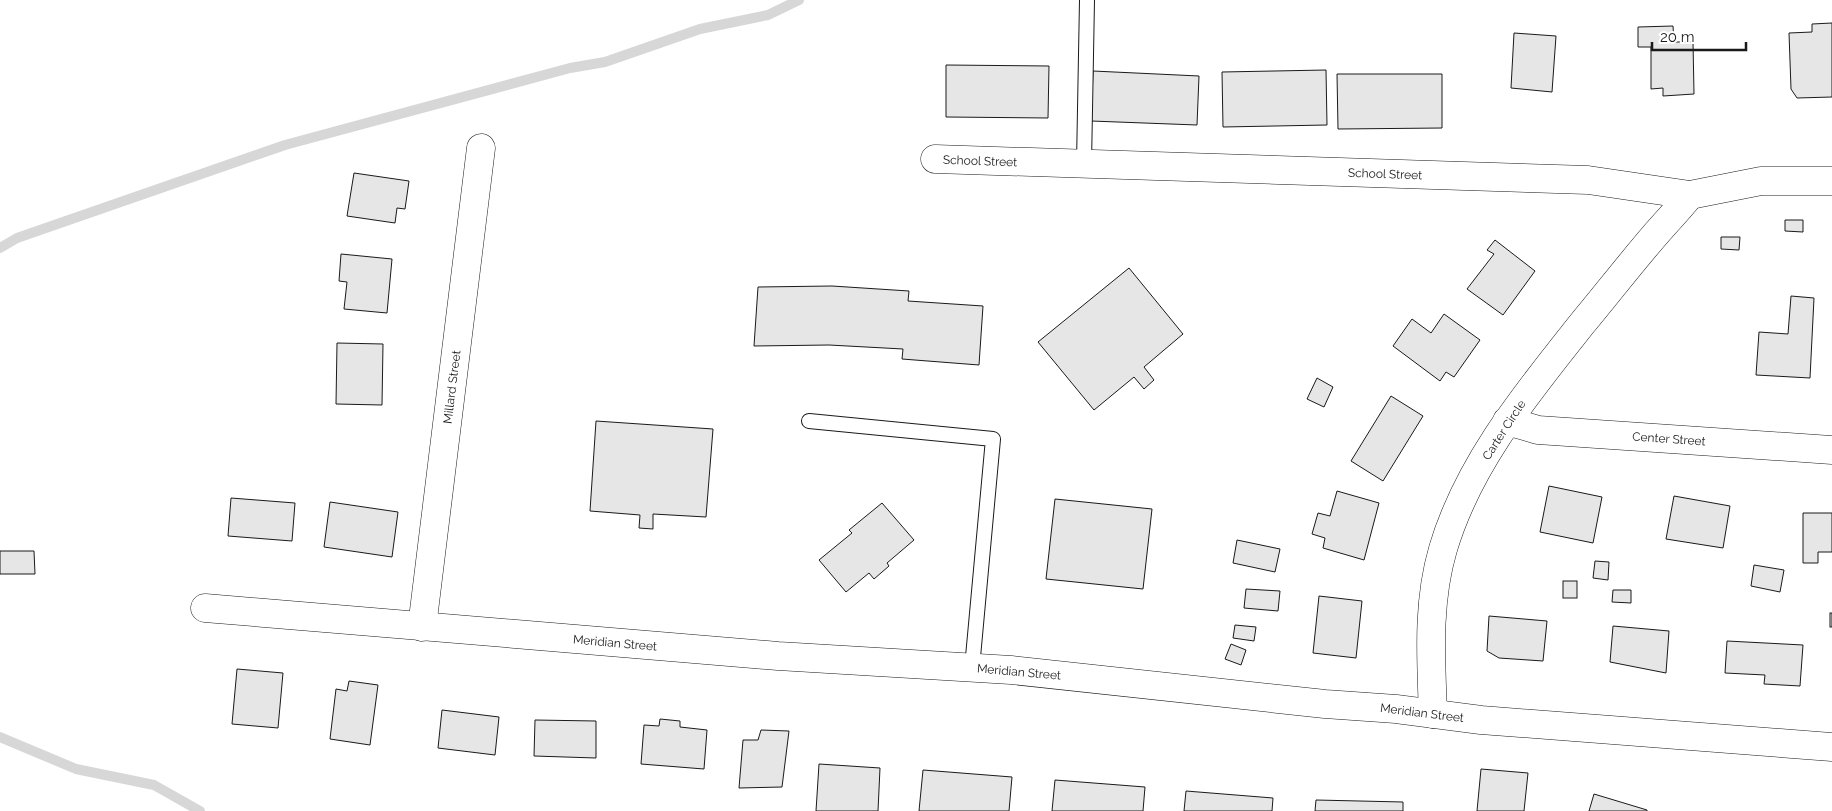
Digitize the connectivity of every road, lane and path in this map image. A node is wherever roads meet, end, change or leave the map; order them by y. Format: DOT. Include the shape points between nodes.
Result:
graph roads {
  1 [pos="1087,0"];
  2 [pos="481,148"];
  3 [pos="935,159"];
  4 [pos="1084,164"];
  5 [pos="1832,181"];
  6 [pos="1690,195"];
  7 [pos="808,421"];
  8 [pos="1507,421"];
  9 [pos="1832,450"];
  10 [pos="205,608"];
  11 [pos="422,626"];
  12 [pos="972,668"];
  13 [pos="1433,714"];
  14 [pos="1832,747"];
  1 -- 4 [label="lane"];
  2 -- 11 [label="street, Millard Street"];
  3 -- 4 [label="street, School Street"];
  4 -- 6 [label="street, School Street" via="1588,180"];
  5 -- 6 [label="street, School Street" via="1761,180"];
  6 -- 8 [label="street, Carter Circle"];
  7 -- 12 [label="lane" via="993,439"];
  8 -- 9 [label="street, Center Street" via="1538,430"];
  8 -- 13 [label="street, Carter Circle" via="1465,494 1443,548 1430,640"];
  10 -- 11 [label="street, Meridian Street"];
  11 -- 12 [label="street, Meridian Street" via="778,656"];
  12 -- 13 [label="street, Meridian Street"];
  13 -- 14 [label="street, Meridian Street"];
}
